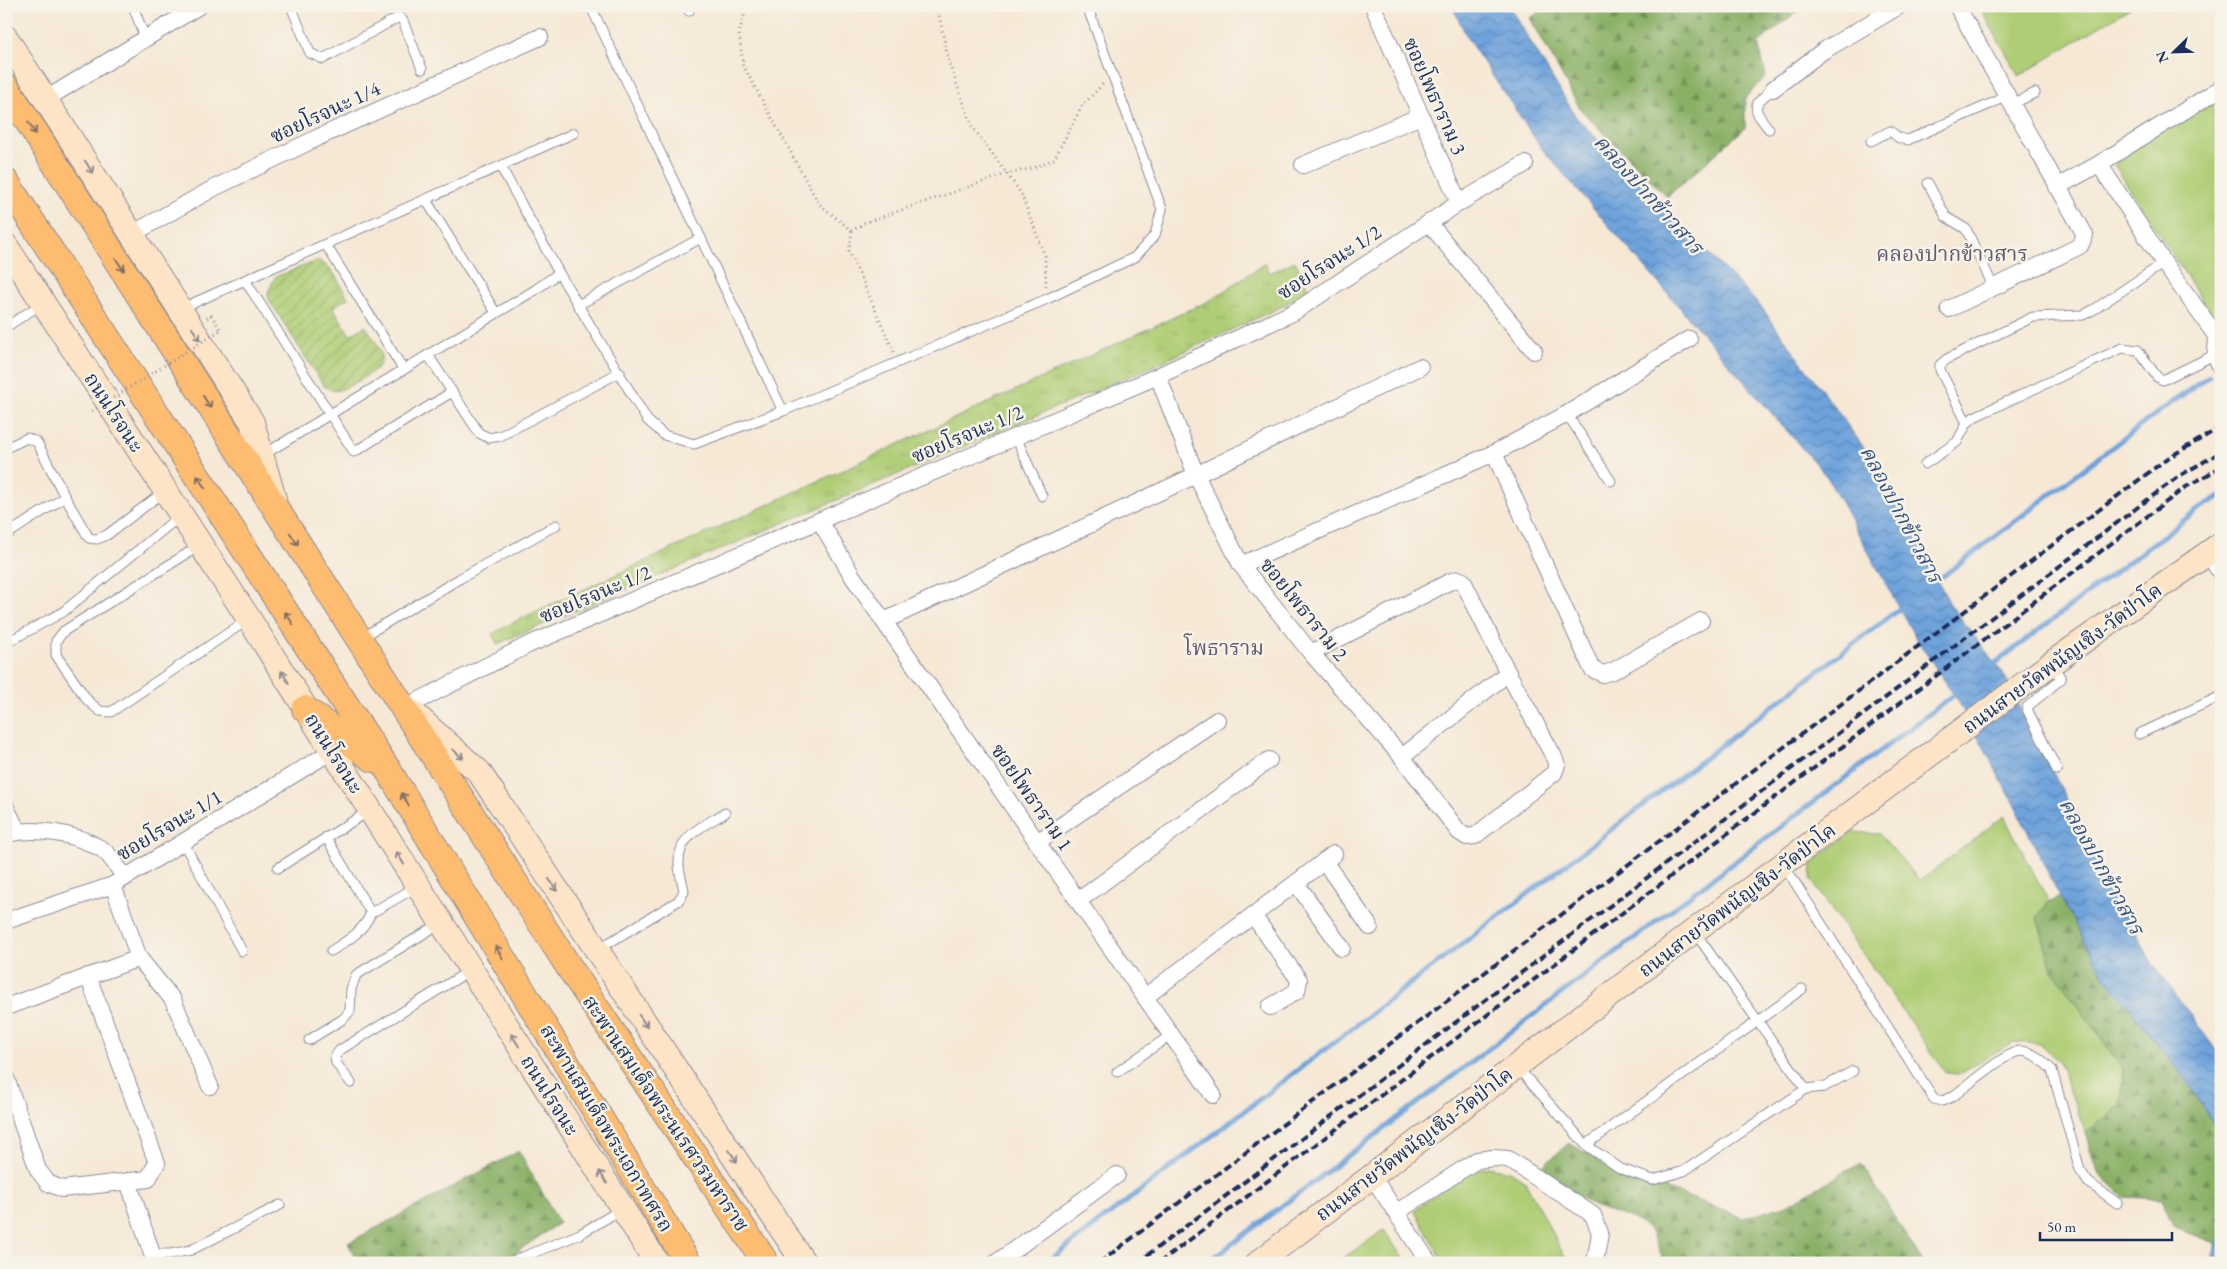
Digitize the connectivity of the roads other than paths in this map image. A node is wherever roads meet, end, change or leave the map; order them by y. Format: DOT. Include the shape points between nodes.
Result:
graph roads {
  1 [pos="133,6"];
  2 [pos="199,6"];
  3 [pos="291,6"];
  4 [pos="1087,6"];
  5 [pos="1373,6"];
  6 [pos="1899,6"];
  7 [pos="1957,6"];
  8 [pos="592,9"];
  9 [pos="540,37"];
  10 [pos="6,38"];
  11 [pos="145,38"];
  12 [pos="422,69"];
  13 [pos="6,87"];
  14 [pos="2221,88"];
  15 [pos="1773,89"];
  16 [pos="2035,93"];
  17 [pos="46,99"];
  18 [pos="2008,101"];
  19 [pos="1421,116"];
  20 [pos="1769,129"];
  21 [pos="574,134"];
  22 [pos="1871,141"];
  23 [pos="1525,164"];
  24 [pos="2099,164"];
  25 [pos="1303,166"];
  26 [pos="501,167"];
  27 [pos="6,182"];
  28 [pos="1928,183"];
  29 [pos="2057,187"];
  30 [pos="426,200"];
  31 [pos="1459,203"];
  32 [pos="1429,223"];
  33 [pos="132,234"];
  34 [pos="701,238"];
  35 [pos="326,245"];
  36 [pos="6,246"];
  37 [pos="2164,263"];
  38 [pos="559,273"];
  39 [pos="245,280"];
  40 [pos="1994,288"];
  41 [pos="43,303"];
  42 [pos="578,305"];
  43 [pos="180,309"];
  44 [pos="1949,309"];
  45 [pos="496,314"];
  46 [pos="6,327"];
  47 [pos="2214,333"];
  48 [pos="1688,338"];
  49 [pos="1534,351"];
  50 [pos="428,355"];
  51 [pos="2212,356"];
  52 [pos="1420,367"];
  53 [pos="404,370"];
  54 [pos="620,372"];
  55 [pos="1158,376"];
  56 [pos="2221,377"];
  57 [pos="452,392"];
  58 [pos="783,411"];
  59 [pos="1567,414"];
  60 [pos="329,415"];
  61 [pos="1967,423"];
  62 [pos="1016,437"];
  63 [pos="6,448"];
  64 [pos="1494,453"];
  65 [pos="262,456"];
  66 [pos="1925,464"];
  67 [pos="1196,475"];
  68 [pos="1612,481"];
  69 [pos="165,491"];
  70 [pos="1042,496"];
  71 [pos="65,497"];
  72 [pos="278,513"];
  73 [pos="181,515"];
  74 [pos="820,521"];
  75 [pos="556,525"];
  76 [pos="6,535"];
  77 [pos="201,545"];
  78 [pos="2213,549"];
  79 [pos="1241,565"];
  80 [pos="2221,580"];
  81 [pos="249,619"];
  82 [pos="884,621"];
  83 [pos="1701,621"];
  84 [pos="358,639"];
  85 [pos="6,643"];
  86 [pos="1310,653"];
  87 [pos="2052,663"];
  88 [pos="1508,673"];
  89 [pos="2221,696"];
  90 [pos="401,702"];
  91 [pos="305,709"];
  92 [pos="1217,720"];
  93 [pos="2139,734"];
  94 [pos="332,751"];
  95 [pos="1402,758"];
  96 [pos="1269,760"];
  97 [pos="388,770"];
  98 [pos="2058,770"];
  99 [pos="6,800"];
  100 [pos="370,810"];
  101 [pos="724,813"];
  102 [pos="14,832"];
  103 [pos="326,837"];
  104 [pos="183,842"];
  105 [pos="1037,842"];
  106 [pos="1783,864"];
  107 [pos="278,868"];
  108 [pos="119,881"];
  109 [pos="1296,882"];
  110 [pos="418,886"];
  111 [pos="1078,901"];
  112 [pos="371,913"];
  113 [pos="1253,915"];
  114 [pos="6,921"];
  115 [pos="442,923"];
  116 [pos="1370,927"];
  117 [pos="1694,931"];
  118 [pos="1342,948"];
  119 [pos="242,950"];
  120 [pos="596,950"];
  121 [pos="331,951"];
  122 [pos="139,958"];
  123 [pos="471,970"];
  124 [pos="88,976"];
  125 [pos="1802,990"];
  126 [pos="525,994"];
  127 [pos="1145,997"];
  128 [pos="1270,1006"];
  129 [pos="6,1007"];
  130 [pos="1758,1021"];
  131 [pos="1171,1035"];
  132 [pos="309,1040"];
  133 [pos="1516,1066"];
  134 [pos="1853,1071"];
  135 [pos="1117,1072"];
  136 [pos="6,1078"];
  137 [pos="351,1084"];
  138 [pos="210,1086"];
  139 [pos="1806,1089"];
  140 [pos="1213,1095"];
  141 [pos="1586,1146"];
  142 [pos="1117,1175"];
  143 [pos="1372,1176"];
  144 [pos="128,1181"];
  145 [pos="2117,1204"];
  146 [pos="280,1205"];
  147 [pos="622,1209"];
  148 [pos="1397,1212"];
  149 [pos="154,1258"];
  150 [pos="508,1263"];
  151 [pos="657,1263"];
  152 [pos="688,1263"];
  153 [pos="766,1263"];
  154 [pos="804,1263"];
  155 [pos="996,1263"];
  156 [pos="1258,1263"];
  157 [pos="1430,1263"];
  158 [pos="1595,1263"];
  1 -- 11 [label="lane"];
  2 -- 11 [label="street"];
  3 -- 12 [label="lane" via="310,53 323,59 399,17"];
  4 -- 58 [label="lane" via="1162,209 1155,234 1135,257 1047,299"];
  5 -- 19 [label="street, ซอยโพธาราม 3"];
  6 -- 15 [label="street" via="1837,41"];
  7 -- 18 [label="street"];
  8 -- 34 [label="lane"];
  9 -- 33 [label="street, ซอยโรจนะ 1/4" via="319,137 214,188"];
  10 -- 17 [label="main road"];
  11 -- 17 [label="street"];
  13 -- 72 [label="main road, one-way"];
  14 -- 24 [label="street"];
  15 -- 20 [label="lane" via="1755,107"];
  16 -- 18 [label="lane"];
  17 -- 33 [label="main road, one-way"];
  18 -- 22 [label="lane" via="1908,140 1890,131"];
  18 -- 29 [label="street"];
  19 -- 25 [label="street"];
  19 -- 31 [label="street, ซอยโพธาราม 3"];
  21 -- 26 [label="lane"];
  23 -- 31 [label="street, ซอยโรจนะ 1/2"];
  24 -- 29 [label="street"];
  24 -- 37 [label="street"];
  26 -- 30 [label="lane"];
  26 -- 38 [label="lane"];
  97 -- 27 [label="main road, ถนนโรจนะ, one-way"];
  28 -- 40 [label="lane" via="1946,217 1966,229"];
  29 -- 40 [label="street" via="2085,235 2084,241 2080,246"];
  30 -- 35 [label="lane"];
  30 -- 45 [label="lane"];
  31 -- 32 [label="street, ซอยโรจนะ 1/2"];
  32 -- 49 [label="street"];
  32 -- 55 [label="street, ซอยโรจนะ 1/2" via="1294,312"];
  33 -- 43 [label="main road"];
  34 -- 42 [label="lane"];
  34 -- 58 [label="lane"];
  35 -- 39 [label="lane"];
  35 -- 53 [label="lane"];
  36 -- 41 [label="main road, ถนนโรจนะ"];
  37 -- 47 [label="street"];
  37 -- 61 [label="lane" via="2082,315 2033,317 1947,359 1940,365 1940,370"];
  38 -- 42 [label="lane"];
  38 -- 45 [label="lane"];
  39 -- 43 [label="lane"];
  39 -- 60 [label="lane"];
  40 -- 44 [label="street"];
  41 -- 46 [label="lane"];
  41 -- 69 [label="main road, ถนนโรจนะ"];
  42 -- 54 [label="lane"];
  43 -- 65 [label="main road, one-way" via="252,422"];
  45 -- 50 [label="lane"];
  47 -- 51 [label="lane"];
  48 -- 59 [label="street"];
  50 -- 53 [label="lane"];
  50 -- 57 [label="lane"];
  51 -- 56 [label="lane"];
  51 -- 61 [label="lane" via="2163,380 2157,378 2138,350 2122,348 1974,416"];
  52 -- 67 [label="street"];
  53 -- 60 [label="lane"];
  54 -- 57 [label="lane" via="500,436 490,438 479,433"];
  54 -- 58 [label="lane" via="647,420 664,435 694,444"];
  55 -- 62 [label="street, ซอยโรจนะ 1/2"];
  55 -- 67 [label="street, ซอยโพธาราม 2"];
  57 -- 60 [label="lane" via="354,452"];
  59 -- 64 [label="street"];
  59 -- 68 [label="lane"];
  60 -- 65 [label="lane"];
  61 -- 66 [label="lane" via="1956,442"];
  62 -- 70 [label="lane"];
  62 -- 74 [label="street, ซอยโรจนะ 1/2"];
  63 -- 71 [label="lane" via="27,438 37,442"];
  64 -- 79 [label="street"];
  64 -- 83 [label="street" via="1592,669 1602,674 1613,671"];
  65 -- 72 [label="main road"];
  67 -- 79 [label="street, ซอยโพธาราม 2"];
  67 -- 82 [label="street"];
  69 -- 71 [label="lane" via="97,539 89,538"];
  69 -- 73 [label="main road, ถนนโรจนะ"];
  71 -- 76 [label="lane"];
  72 -- 84 [label="main road, one-way"];
  73 -- 77 [label="main road, ถนนโรจนะ"];
  73 -- 85 [label="lane" via="63,612"];
  74 -- 82 [label="street, ซอยโพธาราม 1"];
  74 -- 90 [label="street, ซอยโรจนะ 1/2"];
  75 -- 84 [label="lane"];
  77 -- 81 [label="main road, ถนนโรจนะ"];
  77 -- 81 [label="lane" via="64,631 56,642 56,654 88,701 100,711 111,712"];
  78 -- 80 [label="lane"];
  78 -- 87 [label="main road, ถนนสายวัดพนัญเชิง-วัดป่าโค"];
  79 -- 86 [label="street, ซอยโพธาราม 2"];
  91 -- 81 [label="main road, ถนนโรจนะ, one-way"];
  82 -- 105 [label="street, ซอยโพธาราม 1"];
  84 -- 90 [label="main road"];
  86 -- 88 [label="street" via="1458,579 1463,581"];
  86 -- 95 [label="street, ซอยโพธาราม 2"];
  87 -- 98 [label="lane" via="2060,679 2027,709"];
  87 -- 106 [label="main road, ถนนสายวัดพนัญเชิง-วัดป่าโค"];
  88 -- 95 [label="street"];
  88 -- 95 [label="street, ซอยโพธาราม 2" via="1557,765 1554,773 1475,836 1467,837"];
  89 -- 93 [label="lane"];
  90 -- 120 [label="main road, one-way" via="478,772"];
  90 -- 153 [label="main road, สะพานสมเด็จพระนเรศวรมหาราช" via="567,964"];
  91 -- 94 [label="main road, ถนนโรจนะ"];
  91 -- 97 [label="main road"];
  92 -- 105 [label="street"];
  94 -- 100 [label="main road, ถนนโรจนะ"];
  94 -- 104 [label="street, ซอยโรจนะ 1/1"];
  96 -- 111 [label="street"];
  126 -- 97 [label="main road, ถนนโรจนะ, one-way"];
  99 -- 102 [label="lane"];
  100 -- 103 [label="lane"];
  110 -- 100 [label="main road, ถนนโรจนะ, one-way"];
  101 -- 120 [label="lane" via="690,834 681,850 678,862 684,892 678,901"];
  102 -- 108 [label="street" via="64,835 102,848"];
  103 -- 107 [label="lane"];
  103 -- 112 [label="lane"];
  104 -- 108 [label="street, ซอยโรจนะ 1/1"];
  104 -- 119 [label="lane"];
  105 -- 111 [label="street, ซอยโพธาราม 1"];
  106 -- 117 [label="main road, ถนนสายวัดพนัญเชิง-วัดป่าโค"];
  106 -- 145 [label="lane" via="1934,1099 1943,1101 1952,1097 2008,1055 2019,1051 2032,1054 2052,1070 2080,1170 2088,1182"];
  108 -- 114 [label="street"];
  108 -- 122 [label="street, ซอยโรจนะ 1/1"];
  109 -- 113 [label="street"];
  109 -- 116 [label="street" via="1329,857"];
  109 -- 118 [label="street"];
  110 -- 112 [label="lane"];
  110 -- 115 [label="main road, ถนนโรจนะ"];
  111 -- 127 [label="street, ซอยโพธาราม 1"];
  112 -- 121 [label="lane" via="358,934"];
  113 -- 127 [label="street"];
  113 -- 128 [label="street" via="1299,980 1297,991"];
  115 -- 123 [label="main road, ถนนโรจนะ"];
  115 -- 132 [label="lane" via="356,976 351,989 350,1011"];
  117 -- 130 [label="lane"];
  117 -- 133 [label="main road, ถนนสายวัดพนัญเชิง-วัดป่าโค"];
  120 -- 154 [label="main road, one-way"];
  122 -- 124 [label="street"];
  122 -- 138 [label="street, ซอยโรจนะ 1/1" via="173,1000"];
  123 -- 137 [label="lane" via="340,1050 335,1056 336,1063"];
  147 -- 123 [label="main road, ถนนโรจนะ, one-way"];
  124 -- 129 [label="street"];
  124 -- 144 [label="street" via="157,1163 148,1179"];
  125 -- 130 [label="lane"];
  126 -- 152 [label="main road, สะพานสมเด็จพระเอกาทศรถ"];
  127 -- 131 [label="street, ซอยโพธาราม 1"];
  130 -- 139 [label="lane"];
  130 -- 141 [label="lane"];
  131 -- 135 [label="lane"];
  131 -- 140 [label="street, ซอยโพธาราม 1"];
  133 -- 141 [label="lane"];
  133 -- 143 [label="main road, ถนนสายวัดพนัญเชิง-วัดป่าโค"];
  134 -- 139 [label="lane" via="1824,1088"];
  136 -- 144 [label="street" via="38,1170 48,1183 62,1189"];
  139 -- 141 [label="lane" via="1684,1171 1654,1180 1621,1169"];
  142 -- 155 [label="street"];
  143 -- 148 [label="street"];
  143 -- 156 [label="main road, ถนนสายวัดพนัญเชิง-วัดป่าโค"];
  144 -- 149 [label="street"];
  146 -- 149 [label="lane" via="191,1250"];
  147 -- 150 [label="lane" via="580,1234"];
  147 -- 151 [label="main road, ถนนโรจนะ"];
  148 -- 157 [label="street"];
  148 -- 158 [label="street" via="1477,1160 1508,1160 1593,1215 1600,1233"];
}
